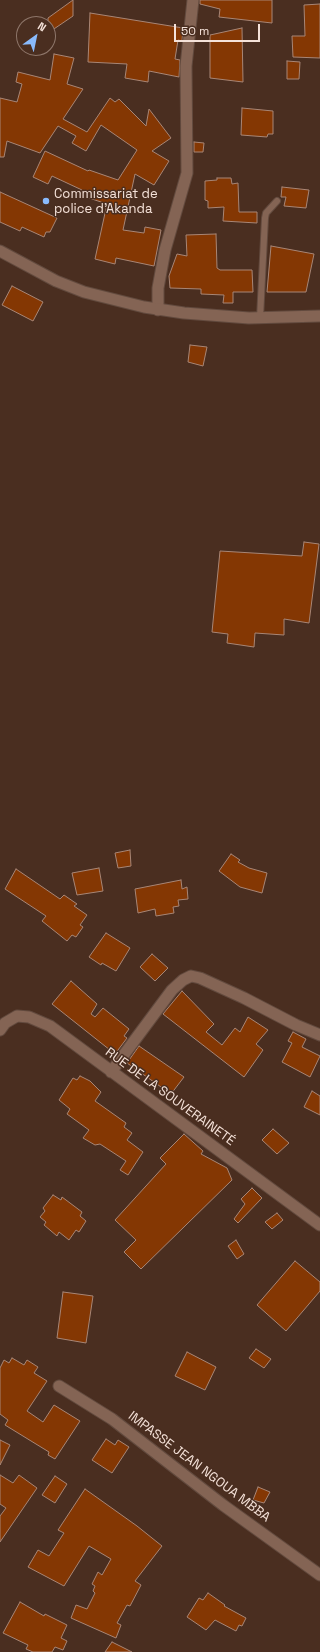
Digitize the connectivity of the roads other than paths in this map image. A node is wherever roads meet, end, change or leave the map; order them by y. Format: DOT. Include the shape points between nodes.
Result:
graph roads {
  1 [pos="193,0"];
  2 [pos="277,201"];
  3 [pos="0,251"];
  4 [pos="158,310"];
  5 [pos="320,316"];
  6 [pos="260,318"];
  7 [pos="0,1030"];
  8 [pos="320,1035"];
  9 [pos="111,1072"];
  10 [pos="320,1225"];
  11 [pos="59,1386"];
  12 [pos="320,1575"];
  1 -- 4 [label="street" via="186,66 187,173 165,250 158,288"];
  2 -- 6 [label="lane" via="266,213 265,218"];
  3 -- 4 [label="street" via="56,281 84,292"];
  4 -- 6 [label="street"];
  5 -- 6 [label="street"];
  7 -- 9 [label="street, RUE DE LA SOUVERAINETÉ" via="5,1023 17,1016 29,1017 50,1026"];
  8 -- 9 [label="street" via="244,998 191,976 172,990"];
  9 -- 10 [label="street, RUE DE LA SOUVERAINETÉ"];
  11 -- 12 [label="street, IMPASSE JEAN NGOUA MBBA" via="112,1418 223,1505"];
}
